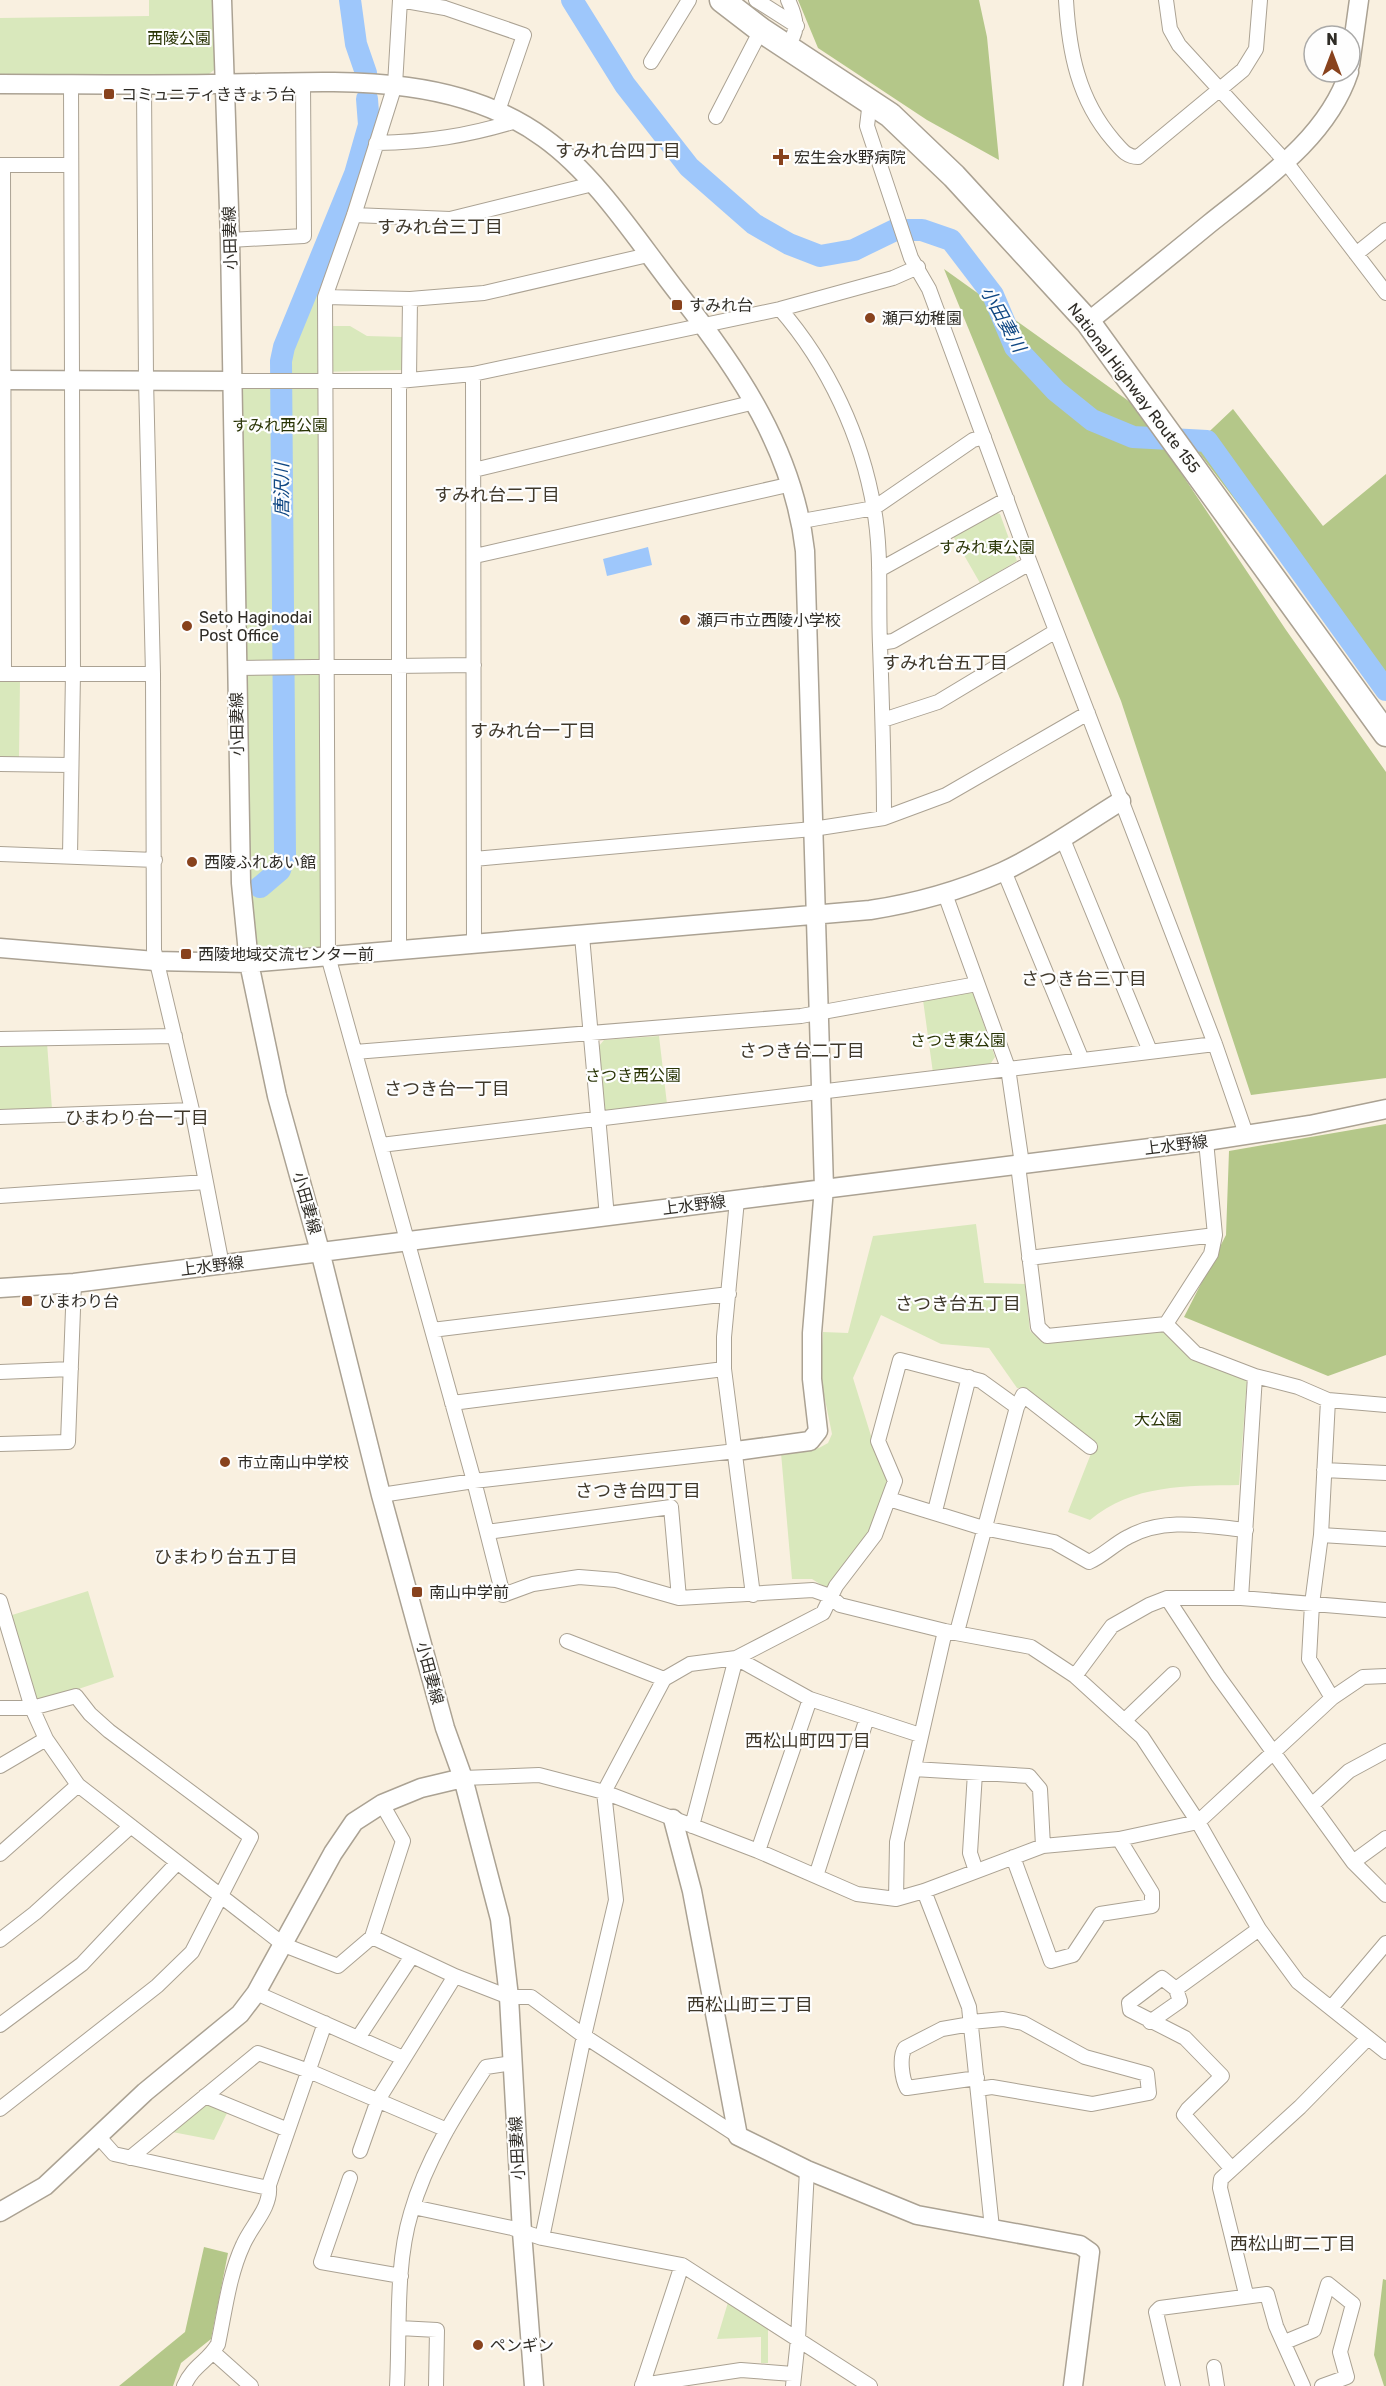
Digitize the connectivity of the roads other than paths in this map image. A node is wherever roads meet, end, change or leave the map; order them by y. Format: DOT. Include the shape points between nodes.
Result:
graph roads {
  1 [pos="222,0"];
  2 [pos="400,0"];
  3 [pos="688,0"];
  4 [pos="722,0"];
  5 [pos="756,0"];
  6 [pos="788,0"];
  7 [pos="1066,0"];
  8 [pos="1166,0"];
  9 [pos="1260,0"];
  10 [pos="1359,0"];
  11 [pos="1356,24"];
  12 [pos="761,30"];
  13 [pos="791,36"];
  14 [pos="651,62"];
  15 [pos="303,82"];
  16 [pos="0,84"];
  17 [pos="71,84"];
  18 [pos="224,84"];
  19 [pos="1344,84"];
  20 [pos="144,85"];
  21 [pos="395,86"];
  22 [pos="1220,91"];
  23 [pos="870,101"];
  24 [pos="498,111"];
  25 [pos="716,117"];
  26 [pos="516,121"];
  27 [pos="376,143"];
  28 [pos="1286,162"];
  29 [pos="2,165"];
  30 [pos="70,165"];
  31 [pos="593,184"];
  32 [pos="354,215"];
  33 [pos="1386,230"];
  34 [pos="230,240"];
  35 [pos="1356,254"];
  36 [pos="648,255"];
  37 [pos="915,262"];
  38 [pos="1386,293"];
  39 [pos="325,297"];
  40 [pos="410,299"];
  41 [pos="780,309"];
  42 [pos="1088,322"];
  43 [pos="705,326"];
  44 [pos="473,374"];
  45 [pos="71,379"];
  46 [pos="146,379"];
  47 [pos="1,380"];
  48 [pos="404,380"];
  49 [pos="232,381"];
  50 [pos="324,381"];
  51 [pos="755,402"];
  52 [pos="984,437"];
  53 [pos="474,470"];
  54 [pos="792,484"];
  55 [pos="1007,499"];
  56 [pos="874,508"];
  57 [pos="802,521"];
  58 [pos="475,556"];
  59 [pos="1030,563"];
  60 [pos="879,570"];
  61 [pos="1056,631"];
  62 [pos="880,643"];
  63 [pos="474,665"];
  64 [pos="399,667"];
  65 [pos="236,668"];
  66 [pos="325,668"];
  67 [pos="73,673"];
  68 [pos="2,674"];
  69 [pos="153,674"];
  70 [pos="1088,713"];
  71 [pos="883,720"];
  72 [pos="1386,734"];
  73 [pos="0,764"];
  74 [pos="70,765"];
  75 [pos="1120,801"];
  76 [pos="884,818"];
  77 [pos="813,829"];
  78 [pos="1062,837"];
  79 [pos="0,854"];
  80 [pos="70,856"];
  81 [pos="155,860"];
  82 [pos="474,860"];
  83 [pos="1004,871"];
  84 [pos="945,894"];
  85 [pos="816,917"];
  86 [pos="582,936"];
  87 [pos="474,944"];
  88 [pos="0,948"];
  89 [pos="399,950"];
  90 [pos="328,956"];
  91 [pos="155,961"];
  92 [pos="249,963"];
  93 [pos="977,984"];
  94 [pos="818,1013"];
  95 [pos="590,1034"];
  96 [pos="175,1036"];
  97 [pos="0,1039"];
  98 [pos="1215,1044"];
  99 [pos="1150,1051"];
  100 [pos="355,1052"];
  101 [pos="1082,1060"];
  102 [pos="1008,1068"];
  103 [pos="821,1092"];
  104 [pos="1386,1109"];
  105 [pos="192,1110"];
  106 [pos="0,1117"];
  107 [pos="597,1121"];
  108 [pos="1246,1134"];
  109 [pos="1206,1142"];
  110 [pos="381,1145"];
  111 [pos="1020,1164"];
  112 [pos="206,1182"];
  113 [pos="824,1188"];
  114 [pos="0,1196"];
  115 [pos="737,1200"];
  116 [pos="607,1217"];
  117 [pos="1215,1235"];
  118 [pos="406,1242"];
  119 [pos="320,1251"];
  120 [pos="1029,1258"];
  121 [pos="222,1265"];
  122 [pos="74,1283"];
  123 [pos="0,1288"];
  124 [pos="729,1294"];
  125 [pos="1166,1324"];
  126 [pos="432,1330"];
  127 [pos="71,1369"];
  128 [pos="724,1369"];
  129 [pos="0,1372"];
  130 [pos="1255,1376"];
  131 [pos="969,1377"];
  132 [pos="1328,1400"];
  133 [pos="452,1403"];
  134 [pos="1386,1405"];
  135 [pos="1017,1407"];
  136 [pos="0,1444"];
  137 [pos="1090,1447"];
  138 [pos="736,1451"];
  139 [pos="1324,1470"];
  140 [pos="1386,1473"];
  141 [pos="474,1481"];
  142 [pos="381,1495"];
  143 [pos="889,1499"];
  144 [pos="934,1511"];
  145 [pos="983,1528"];
  146 [pos="1246,1530"];
  147 [pos="487,1533"];
  148 [pos="1321,1535"];
  149 [pos="1386,1539"];
  150 [pos="753,1594"];
  151 [pos="830,1596"];
  152 [pos="679,1598"];
  153 [pos="1167,1598"];
  154 [pos="1241,1598"];
  155 [pos="0,1601"];
  156 [pos="1312,1604"];
  157 [pos="1386,1610"];
  158 [pos="951,1631"];
  159 [pos="6,1639"];
  160 [pos="567,1641"];
  161 [pos="736,1658"];
  162 [pos="1173,1674"];
  163 [pos="1075,1676"];
  164 [pos="1386,1676"];
  165 [pos="664,1679"];
  166 [pos="1332,1698"];
  167 [pos="810,1699"];
  168 [pos="0,1708"];
  169 [pos="32,1708"];
  170 [pos="867,1718"];
  171 [pos="1124,1721"];
  172 [pos="921,1735"];
  173 [pos="46,1739"];
  174 [pos="1274,1752"];
  175 [pos="1386,1752"];
  176 [pos="0,1766"];
  177 [pos="914,1769"];
  178 [pos="975,1773"];
  179 [pos="463,1778"];
  180 [pos="78,1785"];
  181 [pos="604,1792"];
  182 [pos="382,1804"];
  183 [pos="1313,1804"];
  184 [pos="673,1819"];
  185 [pos="1198,1822"];
  186 [pos="131,1826"];
  187 [pos="692,1826"];
  188 [pos="1386,1838"];
  189 [pos="1119,1839"];
  190 [pos="1043,1846"];
  191 [pos="758,1851"];
  192 [pos="0,1854"];
  193 [pos="1013,1857"];
  194 [pos="1353,1862"];
  195 [pos="177,1863"];
  196 [pos="976,1871"];
  197 [pos="816,1876"];
  198 [pos="924,1891"];
  199 [pos="222,1894"];
  200 [pos="1386,1895"];
  201 [pos="896,1899"];
  202 [pos="1259,1929"];
  203 [pos="372,1937"];
  204 [pos="0,1940"];
  205 [pos="1386,1943"];
  206 [pos="284,1945"];
  207 [pos="412,1956"];
  208 [pos="455,1977"];
  209 [pos="1176,1989"];
  210 [pos="256,1993"];
  211 [pos="509,1997"];
  212 [pos="1331,2008"];
  213 [pos="1150,2022"];
  214 [pos="325,2023"];
  215 [pos="971,2023"];
  216 [pos="0,2025"];
  217 [pos="584,2036"];
  218 [pos="358,2038"];
  219 [pos="1367,2038"];
  220 [pos="1386,2052"];
  221 [pos="403,2058"];
  222 [pos="512,2063"];
  223 [pos="309,2071"];
  224 [pos="977,2083"];
  225 [pos="205,2096"];
  226 [pos="378,2100"];
  227 [pos="0,2109"];
  228 [pos="288,2130"];
  229 [pos="447,2130"];
  230 [pos="98,2136"];
  231 [pos="738,2136"];
  232 [pos="360,2151"];
  233 [pos="130,2158"];
  234 [pos="1232,2169"];
  235 [pos="807,2170"];
  236 [pos="350,2178"];
  237 [pos="268,2187"];
  238 [pos="413,2206"];
  239 [pos="0,2212"];
  240 [pos="992,2228"];
  241 [pos="522,2232"];
  242 [pos="542,2238"];
  243 [pos="682,2265"];
  244 [pos="401,2276"];
  245 [pos="1246,2294"];
  246 [pos="399,2328"];
  247 [pos="798,2339"];
  248 [pos="1285,2342"];
  249 [pos="214,2353"];
  250 [pos="1214,2367"];
  251 [pos="793,2380"];
  252 [pos="642,2385"];
  253 [pos="184,2386"];
  254 [pos="251,2386"];
  255 [pos="397,2386"];
  256 [pos="409,2386"];
  257 [pos="436,2386"];
  258 [pos="534,2386"];
  259 [pos="870,2386"];
  260 [pos="1073,2386"];
  261 [pos="1173,2386"];
  262 [pos="1217,2386"];
  263 [pos="1303,2386"];
  264 [pos="1322,2386"];
  1 -- 18 [label="street, 小田妻線"];
  2 -- 21 [label="street"];
  2 -- 24 [label="street" via="445,8 524,35"];
  3 -- 14 [label="street"];
  4 -- 12 [label="highway, National Highway Route 155"];
  5 -- 13 [label="street"];
  6 -- 13 [label="street"];
  7 -- 22 [label="street" via="1069,44 1078,80 1098,121 1130,157 1138,157"];
  8 -- 22 [label="street" via="1170,29 1179,45"];
  9 -- 22 [label="street" via="1256,49"];
  10 -- 11 [label="street"];
  12 -- 13 [label="highway, National Highway Route 155"];
  12 -- 25 [label="street"];
  13 -- 23 [label="highway, National Highway Route 155"];
  15 -- 18 [label="street"];
  15 -- 21 [label="street"];
  15 -- 34 [label="street" via="304,236"];
  16 -- 17 [label="street"];
  17 -- 20 [label="street"];
  17 -- 30 [label="street"];
  18 -- 20 [label="street"];
  18 -- 34 [label="street, 小田妻線"];
  19 -- 28 [label="street" via="1323,122"];
  20 -- 46 [label="street"];
  21 -- 24 [label="street" via="446,93"];
  21 -- 27 [label="street"];
  22 -- 28 [label="street"];
  23 -- 37 [label="street" via="867,126"];
  23 -- 42 [label="highway, National Highway Route 155" via="954,176"];
  24 -- 26 [label="street"];
  26 -- 27 [label="street" via="426,142"];
  26 -- 31 [label="street" via="545,138"];
  27 -- 32 [label="street"];
  28 -- 35 [label="street"];
  28 -- 42 [label="street"];
  29 -- 30 [label="street"];
  29 -- 47 [label="street"];
  30 -- 45 [label="street"];
  31 -- 32 [label="street" via="450,219"];
  31 -- 36 [label="street"];
  32 -- 39 [label="street"];
  33 -- 35 [label="street"];
  34 -- 49 [label="street, 小田妻線"];
  35 -- 38 [label="street"];
  36 -- 40 [label="street" via="484,293"];
  36 -- 43 [label="street"];
  37 -- 41 [label="street" via="893,278"];
  37 -- 52 [label="street" via="929,289"];
  39 -- 40 [label="street"];
  39 -- 50 [label="street"];
  40 -- 48 [label="street"];
  41 -- 43 [label="street"];
  41 -- 56 [label="street" via="830,383 855,435"];
  42 -- 72 [label="highway, National Highway Route 155"];
  43 -- 44 [label="street"];
  43 -- 51 [label="street"];
  44 -- 48 [label="street"];
  44 -- 53 [label="street"];
  45 -- 46 [label="street"];
  45 -- 47 [label="street"];
  45 -- 67 [label="street"];
  46 -- 49 [label="street"];
  46 -- 69 [label="street"];
  47 -- 68 [label="street"];
  48 -- 50 [label="street"];
  48 -- 64 [label="street"];
  49 -- 50 [label="street"];
  49 -- 65 [label="street, 小田妻線"];
  50 -- 66 [label="street"];
  51 -- 53 [label="street"];
  51 -- 54 [label="street"];
  52 -- 55 [label="street"];
  52 -- 56 [label="street" via="973,440"];
  53 -- 58 [label="street"];
  54 -- 57 [label="street"];
  54 -- 58 [label="street"];
  55 -- 59 [label="street"];
  55 -- 60 [label="street"];
  56 -- 57 [label="street"];
  56 -- 60 [label="street"];
  57 -- 77 [label="street"];
  58 -- 63 [label="street"];
  59 -- 61 [label="street"];
  59 -- 62 [label="street" via="893,640"];
  60 -- 62 [label="street"];
  61 -- 70 [label="street"];
  61 -- 71 [label="street" via="938,702"];
  62 -- 71 [label="street"];
  63 -- 64 [label="street"];
  63 -- 82 [label="street"];
  64 -- 66 [label="street"];
  64 -- 89 [label="street"];
  65 -- 66 [label="street"];
  65 -- 92 [label="street, 小田妻線" via="241,883"];
  66 -- 90 [label="street"];
  67 -- 68 [label="street"];
  67 -- 69 [label="street"];
  67 -- 74 [label="street"];
  69 -- 81 [label="street"];
  70 -- 75 [label="street"];
  70 -- 76 [label="street" via="946,795"];
  71 -- 76 [label="street"];
  73 -- 74 [label="street"];
  74 -- 80 [label="street"];
  75 -- 78 [label="street"];
  75 -- 98 [label="street"];
  76 -- 77 [label="street"];
  77 -- 82 [label="street"];
  77 -- 85 [label="street"];
  78 -- 83 [label="street"];
  78 -- 99 [label="street"];
  79 -- 80 [label="street"];
  80 -- 81 [label="street"];
  81 -- 91 [label="street"];
  82 -- 87 [label="street"];
  83 -- 84 [label="street"];
  83 -- 101 [label="street"];
  84 -- 85 [label="street" via="910,904"];
  84 -- 93 [label="street"];
  85 -- 86 [label="street"];
  85 -- 94 [label="street"];
  86 -- 87 [label="street"];
  86 -- 95 [label="street"];
  87 -- 89 [label="street"];
  88 -- 91 [label="street"];
  89 -- 90 [label="street"];
  90 -- 92 [label="street"];
  90 -- 100 [label="street"];
  91 -- 92 [label="street"];
  91 -- 96 [label="street"];
  92 -- 119 [label="street, 小田妻線" via="277,1096"];
  93 -- 94 [label="street"];
  93 -- 102 [label="street"];
  94 -- 95 [label="street"];
  94 -- 103 [label="street"];
  95 -- 100 [label="street"];
  95 -- 107 [label="street"];
  96 -- 97 [label="street"];
  96 -- 105 [label="street"];
  98 -- 99 [label="street"];
  98 -- 108 [label="street"];
  99 -- 101 [label="street"];
  100 -- 110 [label="street"];
  101 -- 102 [label="street"];
  102 -- 103 [label="street"];
  102 -- 111 [label="street"];
  103 -- 107 [label="street"];
  103 -- 113 [label="street"];
  104 -- 108 [label="street, 上水野線"];
  105 -- 106 [label="street"];
  105 -- 112 [label="street"];
  107 -- 110 [label="street"];
  107 -- 116 [label="street"];
  108 -- 109 [label="street, 上水野線"];
  109 -- 111 [label="street, 上水野線"];
  109 -- 117 [label="street"];
  110 -- 118 [label="street"];
  111 -- 113 [label="street, 上水野線"];
  111 -- 120 [label="street"];
  112 -- 114 [label="street"];
  112 -- 121 [label="street"];
  113 -- 115 [label="street, 上水野線"];
  113 -- 138 [label="street" via="812,1333 818,1431 810,1441"];
  115 -- 116 [label="street, 上水野線"];
  115 -- 124 [label="street"];
  116 -- 118 [label="street, 上水野線"];
  117 -- 120 [label="street"];
  117 -- 125 [label="street" via="1210,1254"];
  118 -- 119 [label="street, 上水野線"];
  118 -- 126 [label="street"];
  119 -- 121 [label="street, 上水野線"];
  119 -- 142 [label="street, 小田妻線"];
  120 -- 125 [label="street" via="1038,1327 1047,1336"];
  121 -- 122 [label="street, 上水野線"];
  122 -- 123 [label="street, 上水野線"];
  122 -- 127 [label="street"];
  124 -- 126 [label="street"];
  124 -- 128 [label="street"];
  125 -- 130 [label="street" via="1196,1353"];
  126 -- 133 [label="street"];
  127 -- 129 [label="street"];
  127 -- 136 [label="street" via="68,1442"];
  128 -- 133 [label="street"];
  128 -- 138 [label="street"];
  130 -- 132 [label="street"];
  130 -- 146 [label="street"];
  131 -- 135 [label="street"];
  131 -- 143 [label="street" via="900,1360 878,1441 895,1481"];
  131 -- 144 [label="street"];
  132 -- 134 [label="street"];
  132 -- 139 [label="street"];
  133 -- 141 [label="street"];
  135 -- 137 [label="street" via="1023,1395"];
  135 -- 145 [label="street"];
  138 -- 141 [label="street"];
  138 -- 150 [label="street"];
  139 -- 140 [label="street"];
  139 -- 148 [label="street"];
  141 -- 142 [label="street"];
  141 -- 147 [label="street"];
  142 -- 179 [label="street, 小田妻線" via="445,1728"];
  143 -- 144 [label="street"];
  143 -- 151 [label="street" via="875,1535"];
  144 -- 145 [label="street"];
  145 -- 146 [label="street" via="1054,1542 1089,1562 1154,1526 1184,1524"];
  145 -- 158 [label="street"];
  146 -- 154 [label="street"];
  147 -- 152 [label="street" via="503,1595 533,1584 579,1577 616,1580"];
  147 -- 152 [label="street" via="671,1507"];
  148 -- 149 [label="street"];
  148 -- 156 [label="street"];
  150 -- 151 [label="street" via="813,1590"];
  150 -- 152 [label="street"];
  151 -- 158 [label="street" via="840,1605"];
  151 -- 161 [label="street" via="823,1613"];
  153 -- 154 [label="street"];
  153 -- 163 [label="street" via="1112,1626"];
  153 -- 174 [label="street"];
  154 -- 156 [label="street"];
  155 -- 159 [label="street"];
  156 -- 157 [label="street"];
  156 -- 166 [label="street" via="1309,1659"];
  158 -- 163 [label="street" via="1031,1647"];
  158 -- 172 [label="street"];
  159 -- 169 [label="street"];
  160 -- 165 [label="street"];
  161 -- 165 [label="street" via="690,1664"];
  161 -- 167 [label="street"];
  161 -- 187 [label="street"];
  162 -- 171 [label="street"];
  163 -- 171 [label="street"];
  164 -- 166 [label="street" via="1363,1677"];
  165 -- 181 [label="street"];
  166 -- 174 [label="street"];
  167 -- 170 [label="street"];
  167 -- 191 [label="street"];
  168 -- 169 [label="street"];
  169 -- 173 [label="street"];
  169 -- 199 [label="street" via="76,1696 109,1731 251,1837"];
  170 -- 172 [label="street"];
  170 -- 197 [label="street"];
  171 -- 185 [label="street" via="1142,1737"];
  172 -- 177 [label="street"];
  173 -- 176 [label="street"];
  173 -- 180 [label="street"];
  174 -- 183 [label="street"];
  174 -- 185 [label="street"];
  175 -- 183 [label="street" via="1349,1771"];
  177 -- 178 [label="street"];
  177 -- 201 [label="street" via="897,1842"];
  178 -- 190 [label="street" via="1029,1776 1040,1789"];
  178 -- 196 [label="street" via="970,1853"];
  179 -- 181 [label="street" via="539,1775"];
  179 -- 182 [label="street" via="421,1788"];
  179 -- 211 [label="street, 小田妻線" via="500,1918"];
  180 -- 186 [label="street"];
  180 -- 192 [label="street"];
  181 -- 184 [label="street"];
  181 -- 217 [label="street" via="616,1900"];
  182 -- 203 [label="street" via="403,1841"];
  182 -- 206 [label="street" via="354,1822"];
  183 -- 194 [label="street"];
  184 -- 187 [label="street"];
  184 -- 231 [label="street" via="692,1891"];
  185 -- 189 [label="street"];
  185 -- 202 [label="street"];
  186 -- 195 [label="street"];
  186 -- 204 [label="street"];
  187 -- 191 [label="street"];
  188 -- 194 [label="street"];
  189 -- 190 [label="street"];
  189 -- 193 [label="street" via="1152,1893 1152,1906 1100,1914 1073,1955 1051,1961"];
  190 -- 193 [label="street"];
  191 -- 197 [label="street"];
  193 -- 196 [label="street"];
  194 -- 200 [label="street"];
  195 -- 199 [label="street"];
  195 -- 216 [label="street" via="82,1964"];
  196 -- 198 [label="street"];
  197 -- 201 [label="street" via="857,1894"];
  198 -- 201 [label="street"];
  198 -- 215 [label="street" via="969,2007"];
  199 -- 206 [label="street"];
  199 -- 227 [label="street" via="192,1952 157,1986"];
  202 -- 209 [label="street"];
  202 -- 212 [label="street" via="1298,1982"];
  203 -- 206 [label="street" via="338,1966"];
  203 -- 207 [label="street"];
  205 -- 212 [label="street"];
  206 -- 210 [label="street"];
  207 -- 208 [label="street"];
  207 -- 218 [label="street"];
  208 -- 211 [label="street"];
  208 -- 221 [label="street"];
  209 -- 213 [label="street" via="1180,2001"];
  209 -- 213 [label="street" via="1162,1978 1128,2004 1130,2010"];
  210 -- 214 [label="street"];
  210 -- 230 [label="street" via="240,2014"];
  211 -- 217 [label="street" via="531,1997"];
  211 -- 222 [label="street, 小田妻線"];
  212 -- 219 [label="street"];
  213 -- 234 [label="street" via="1185,2038 1222,2076 1184,2115"];
  214 -- 218 [label="street"];
  214 -- 223 [label="street"];
  215 -- 224 [label="street"];
  215 -- 224 [label="street" via="942,2029 905,2048 905,2084 907,2088"];
  215 -- 224 [label="street" via="1003,2019 1023,2023 1085,2057 1147,2074 1149,2092 1092,2104"];
  217 -- 231 [label="street"];
  217 -- 242 [label="street"];
  218 -- 221 [label="street"];
  219 -- 220 [label="street"];
  219 -- 234 [label="street"];
  221 -- 226 [label="street"];
  222 -- 229 [label="street" via="486,2067"];
  222 -- 241 [label="street, 小田妻線"];
  223 -- 225 [label="street" via="258,2053"];
  223 -- 226 [label="street"];
  223 -- 228 [label="street"];
  224 -- 240 [label="street"];
  225 -- 228 [label="street"];
  225 -- 233 [label="street"];
  226 -- 229 [label="street"];
  226 -- 232 [label="street"];
  228 -- 237 [label="street"];
  229 -- 238 [label="street"];
  230 -- 233 [label="street" via="114,2154"];
  230 -- 239 [label="street" via="45,2186"];
  231 -- 235 [label="street"];
  233 -- 237 [label="street"];
  234 -- 245 [label="street" via="1221,2179 1220,2188"];
  235 -- 240 [label="street" via="917,2215"];
  235 -- 247 [label="street"];
  236 -- 244 [label="street" via="321,2262"];
  237 -- 249 [label="street" via="261,2214 237,2256"];
  238 -- 241 [label="street"];
  238 -- 244 [label="street"];
  240 -- 260 [label="street" via="1080,2245 1090,2252"];
  241 -- 242 [label="street"];
  241 -- 258 [label="street, 小田妻線"];
  242 -- 243 [label="street"];
  243 -- 247 [label="street"];
  243 -- 252 [label="street"];
  244 -- 246 [label="street"];
  245 -- 248 [label="street" via="1267,2294"];
  245 -- 261 [label="street" via="1160,2308 1156,2312"];
  246 -- 255 [label="street"];
  246 -- 257 [label="street" via="437,2330"];
  247 -- 251 [label="street"];
  247 -- 259 [label="street"];
  248 -- 263 [label="street"];
  248 -- 264 [label="street" via="1314,2330 1328,2284 1353,2304 1340,2352 1347,2377"];
  249 -- 253 [label="street" via="191,2370"];
  249 -- 254 [label="street"];
  250 -- 262 [label="street"];
  251 -- 252 [label="street" via="741,2370"];
  255 -- 256 [label="street"];
}
